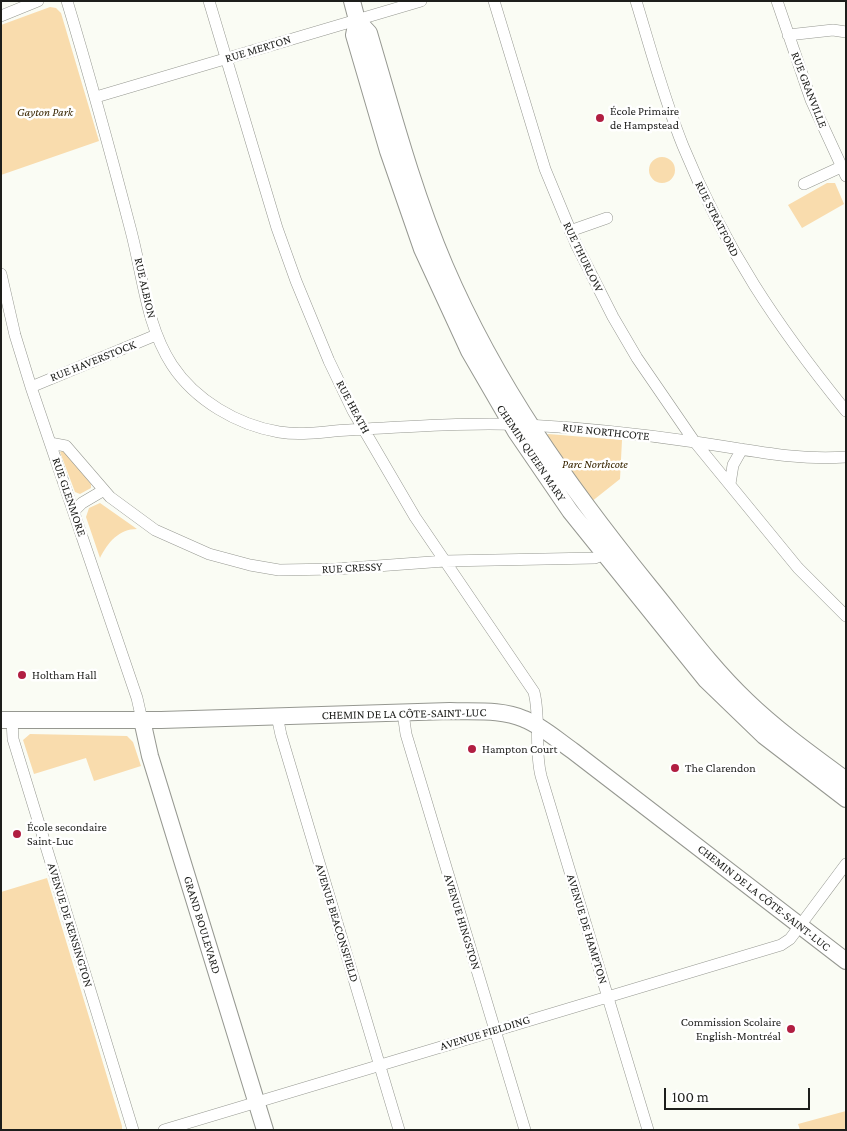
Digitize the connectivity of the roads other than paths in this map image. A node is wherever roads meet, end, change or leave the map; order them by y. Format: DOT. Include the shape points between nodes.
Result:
graph roads {
  1 [pos="38,1"];
  2 [pos="67,1"];
  3 [pos="209,1"];
  4 [pos="352,1"];
  5 [pos="421,1"];
  6 [pos="494,1"];
  7 [pos="636,1"];
  8 [pos="777,1"];
  9 [pos="1,16"];
  10 [pos="357,20"];
  11 [pos="846,32"];
  12 [pos="788,35"];
  13 [pos="226,59"];
  14 [pos="96,97"];
  15 [pos="843,171"];
  16 [pos="804,184"];
  17 [pos="607,218"];
  18 [pos="570,231"];
  19 [pos="426,239"];
  20 [pos="1,274"];
  21 [pos="156,335"];
  22 [pos="30,387"];
  23 [pos="846,411"];
  24 [pos="511,425"];
  25 [pos="529,425"];
  26 [pos="364,430"];
  27 [pos="694,441"];
  28 [pos="50,443"];
  29 [pos="742,449"];
  30 [pos="846,457"];
  31 [pos="730,484"];
  32 [pos="104,490"];
  33 [pos="74,511"];
  34 [pos="611,551"];
  35 [pos="445,561"];
  36 [pos="846,616"];
  37 [pos="403,713"];
  38 [pos="278,716"];
  39 [pos="6,720"];
  40 [pos="142,720"];
  41 [pos="538,726"];
  42 [pos="846,780"];
  43 [pos="846,799"];
  44 [pos="846,864"];
  45 [pos="799,927"];
  46 [pos="846,961"];
  47 [pos="607,996"];
  48 [pos="495,1031"];
  49 [pos="379,1065"];
  50 [pos="257,1101"];
  51 [pos="133,1130"];
  52 [pos="164,1130"];
  53 [pos="266,1130"];
  54 [pos="399,1130"];
  55 [pos="525,1130"];
  56 [pos="648,1130"];
  1 -- 9 [label="street"];
  2 -- 14 [label="street, RUE ALBION"];
  3 -- 13 [label="street, RUE HEATH"];
  4 -- 10 [label="street, CHEMIN QUEEN MARY"];
  5 -- 10 [label="street, RUE MERTON"];
  6 -- 18 [label="street, RUE THURLOW" via="540,154"];
  7 -- 23 [label="street, RUE STRATFORD" via="680,138 723,233 776,321"];
  8 -- 12 [label="street, RUE GRANVILLE"];
  10 -- 13 [label="street, RUE MERTON"];
  10 -- 19 [label="street, CHEMIN QUEEN MARY" via="354,35 388,151"];
  11 -- 12 [label="street" via="833,30"];
  12 -- 15 [label="street, RUE GRANVILLE" via="811,100"];
  13 -- 14 [label="street, RUE MERTON"];
  13 -- 26 [label="street, RUE HEATH" via="296,281 329,361"];
  14 -- 21 [label="street, RUE ALBION"];
  15 -- 16 [label="street"];
  17 -- 18 [label="street"];
  18 -- 27 [label="street, RUE THURLOW" via="637,358"];
  19 -- 24 [label="street, CHEMIN QUEEN MARY" via="464,342"];
  19 -- 25 [label="street, CHEMIN QUEEN MARY"];
  20 -- 22 [label="street, RUE GLENMORE"];
  21 -- 22 [label="street, RUE HAVERSTOCK"];
  21 -- 26 [label="street, RUE ALBION" via="186,383 234,417 281,432"];
  22 -- 28 [label="street, RUE GLENMORE"];
  24 -- 25 [label="street, RUE NORTHCOTE"];
  24 -- 26 [label="street, RUE NORTHCOTE"];
  24 -- 34 [label="street, CHEMIN QUEEN MARY" via="556,492"];
  25 -- 27 [label="street, RUE NORTHCOTE"];
  25 -- 34 [label="street, CHEMIN QUEEN MARY"];
  26 -- 35 [label="street, RUE HEATH"];
  27 -- 29 [label="street, RUE NORTHCOTE"];
  27 -- 31 [label="street, RUE THURLOW"];
  28 -- 32 [label="street, RUE CRESSY" via="66,446"];
  28 -- 33 [label="street, RUE GLENMORE"];
  29 -- 30 [label="street, RUE NORTHCOTE" via="816,458"];
  29 -- 31 [label="street" via="733,465"];
  31 -- 36 [label="street, RUE THURLOW" via="798,568"];
  32 -- 33 [label="street"];
  32 -- 35 [label="street, RUE CRESSY" via="155,530 209,554 250,565 279,570 336,569"];
  33 -- 40 [label="street, RUE GLENMORE"];
  34 -- 35 [label="street, RUE CRESSY" via="595,558"];
  34 -- 42 [label="street, CHEMIN QUEEN MARY" via="738,692 782,732"];
  34 -- 43 [label="street, CHEMIN QUEEN MARY" via="723,698 769,741"];
  35 -- 41 [label="street, RUE HEATH" via="532,686"];
  37 -- 38 [label="street, CHEMIN DE LA CÔTE-SAINT-LUC"];
  37 -- 41 [label="street, CHEMIN DE LA CÔTE-SAINT-LUC" via="493,712 518,717"];
  37 -- 48 [label="street, AVENUE HINGSTON" via="406,734"];
  38 -- 40 [label="street, CHEMIN DE LA CÔTE-SAINT-LUC"];
  38 -- 49 [label="street, AVENUE BEACONSFIELD"];
  39 -- 40 [label="street, CHEMIN DE LA CÔTE-SAINT-LUC"];
  39 -- 51 [label="street, AVENUE DE KENSINGTON"];
  40 -- 50 [label="street, GRAND BOULEVARD"];
  41 -- 45 [label="street, CHEMIN DE LA CÔTE-SAINT-LUC"];
  41 -- 47 [label="street, AVENUE DE HAMPTON" via="541,776"];
  44 -- 45 [label="street, AVENUE FIELDING"];
  45 -- 46 [label="street, CHEMIN DE LA CÔTE-SAINT-LUC"];
  45 -- 47 [label="street, AVENUE FIELDING" via="781,945"];
  47 -- 48 [label="street, AVENUE FIELDING"];
  47 -- 56 [label="street, AVENUE DE HAMPTON"];
  48 -- 49 [label="street, AVENUE FIELDING"];
  48 -- 55 [label="street, AVENUE HINGSTON"];
  49 -- 50 [label="street, AVENUE FIELDING"];
  49 -- 54 [label="street, AVENUE BEACONSFIELD"];
  50 -- 52 [label="street, AVENUE FIELDING"];
  50 -- 53 [label="street, GRAND BOULEVARD"];
}
